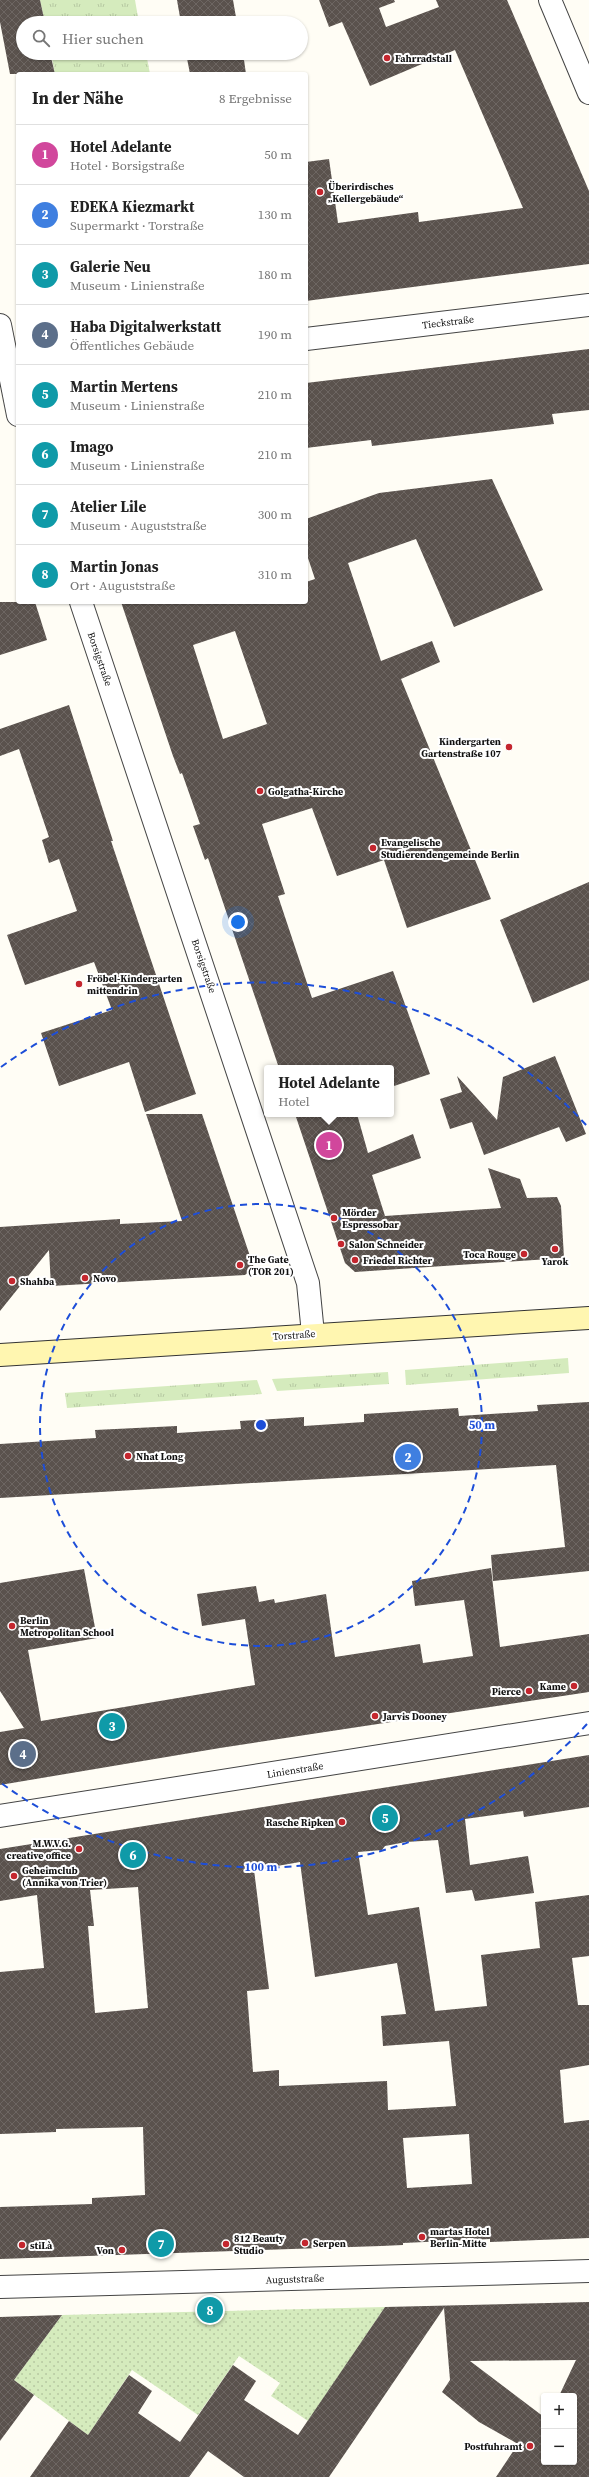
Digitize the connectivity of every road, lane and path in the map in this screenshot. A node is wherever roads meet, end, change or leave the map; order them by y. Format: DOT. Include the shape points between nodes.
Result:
graph roads {
  1 [pos="550,0"];
  2 [pos="589,93"];
  3 [pos="589,305"];
  4 [pos="0,325"];
  5 [pos="308,339"];
  6 [pos="9,372"];
  7 [pos="16,405"];
  8 [pos="82,604"];
  9 [pos="589,1318"];
  10 [pos="313,1334"];
  11 [pos="0,1355"];
  12 [pos="589,1723"];
  13 [pos="0,1816"];
  14 [pos="589,2271"];
  15 [pos="0,2287"];
  1 -- 2 [label="street"];
  3 -- 5 [label="street, Tieckstraße"];
  4 -- 6 [label="street"];
  6 -- 7 [label="street"];
  8 -- 10 [label="street, Borsigstraße" via="308,1282"];
  9 -- 10 [label="main road, Torstraße"];
  10 -- 11 [label="main road, Torstraße"];
  12 -- 13 [label="street, Linienstraße"];
  14 -- 15 [label="street, Auguststraße"];
}
